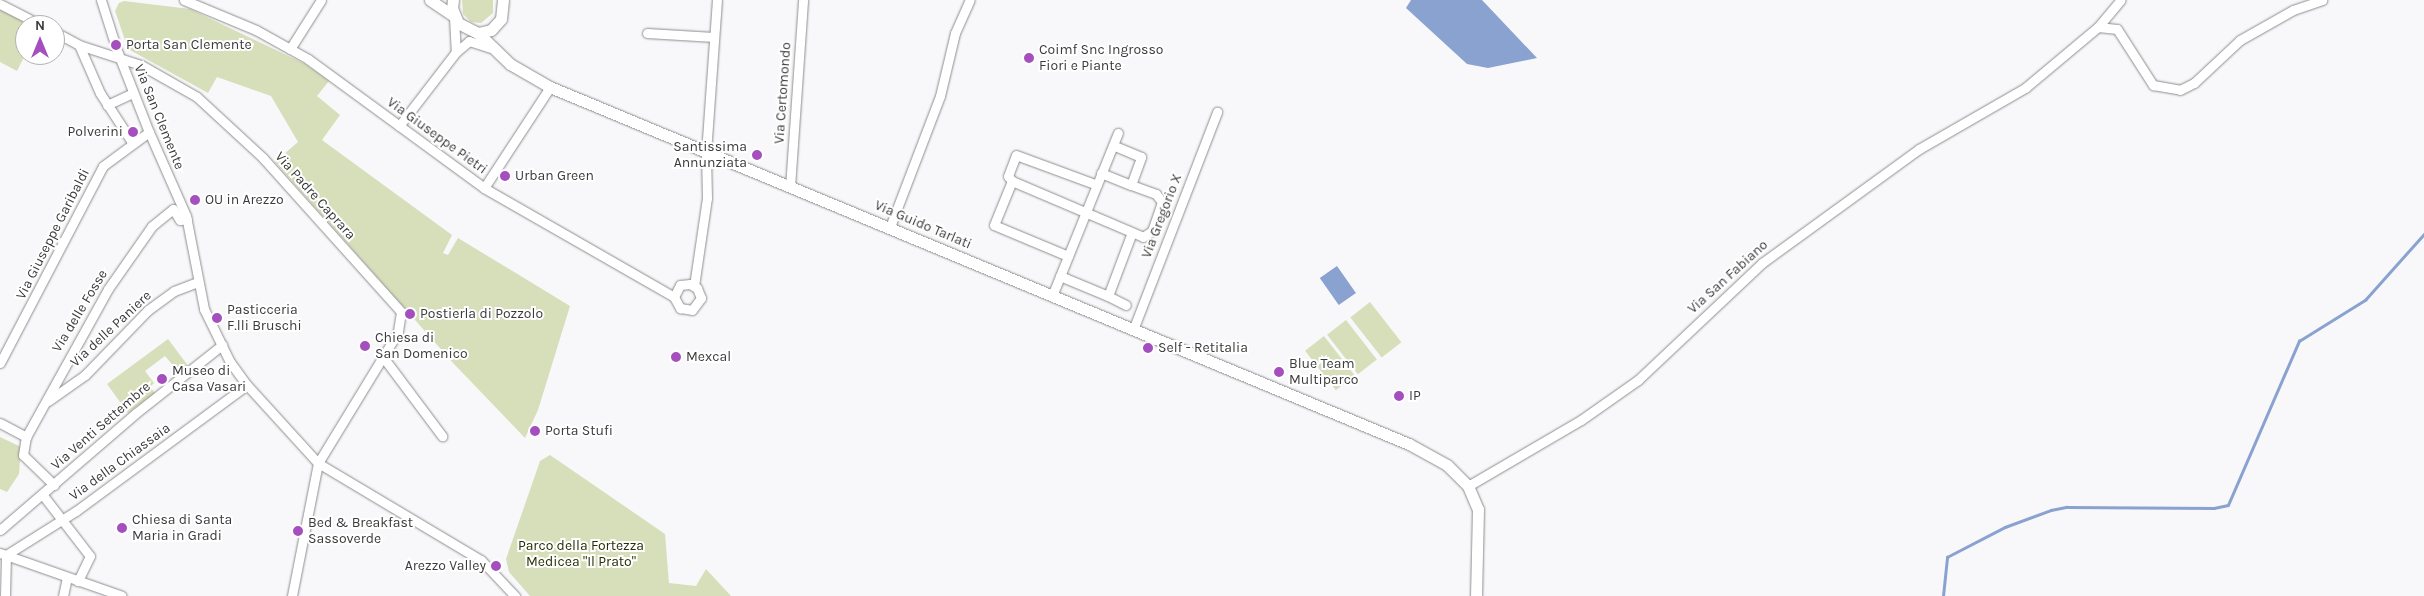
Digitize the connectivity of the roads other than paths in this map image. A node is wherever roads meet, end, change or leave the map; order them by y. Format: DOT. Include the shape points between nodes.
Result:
graph roads {
  1 [pos="101,0"];
  2 [pos="184,0"];
  3 [pos="321,0"];
  4 [pos="430,0"];
  5 [pos="453,0"];
  6 [pos="503,0"];
  7 [pos="717,0"];
  8 [pos="803,0"];
  9 [pos="970,0"];
  10 [pos="2121,0"];
  11 [pos="2322,0"];
  12 [pos="0,4"];
  13 [pos="21,15"];
  14 [pos="454,16"];
  15 [pos="496,26"];
  16 [pos="2098,27"];
  17 [pos="478,33"];
  18 [pos="647,33"];
  19 [pos="65,37"];
  20 [pos="714,37"];
  21 [pos="469,41"];
  22 [pos="79,45"];
  23 [pos="116,48"];
  24 [pos="290,49"];
  25 [pos="456,52"];
  26 [pos="498,53"];
  27 [pos="550,87"];
  28 [pos="133,93"];
  29 [pos="107,105"];
  30 [pos="1217,112"];
  31 [pos="399,126"];
  32 [pos="148,132"];
  33 [pos="1118,133"];
  34 [pos="132,142"];
  35 [pos="1113,145"];
  36 [pos="706,153"];
  37 [pos="1101,173"];
  38 [pos="1012,181"];
  39 [pos="1097,185"];
  40 [pos="1131,185"];
  41 [pos="790,187"];
  42 [pos="484,188"];
  43 [pos="1085,213"];
  44 [pos="187,219"];
  45 [pos="890,227"];
  46 [pos="1132,232"];
  47 [pos="1068,256"];
  48 [pos="1060,276"];
  49 [pos="198,282"];
  50 [pos="694,286"];
  51 [pos="1052,296"];
  52 [pos="1108,296"];
  53 [pos="674,297"];
  54 [pos="1126,305"];
  55 [pos="1133,330"];
  56 [pos="222,345"];
  57 [pos="1172,346"];
  58 [pos="383,357"];
  59 [pos="1211,362"];
  60 [pos="0,364"];
  61 [pos="1270,378"];
  62 [pos="247,385"];
  63 [pos="46,402"];
  64 [pos="1343,416"];
  65 [pos="0,423"];
  66 [pos="442,436"];
  67 [pos="26,437"];
  68 [pos="318,463"];
  69 [pos="54,485"];
  70 [pos="1468,486"];
  71 [pos="42,494"];
  72 [pos="64,519"];
  73 [pos="0,530"];
  74 [pos="3,554"];
  75 [pos="67,577"];
  76 [pos="78,581"];
  77 [pos="5,596"];
  78 [pos="63,596"];
  79 [pos="122,596"];
  80 [pos="292,596"];
  81 [pos="515,596"];
  82 [pos="1476,596"];
  1 -- 23 [label="street, Via San Clemente"];
  2 -- 24 [label="street, Via Giuseppe Pietri" via="256,30"];
  3 -- 24 [label="street"];
  4 -- 14 [label="main road, Via Guido Tarlati"];
  5 -- 14 [label="main road"];
  6 -- 15 [label="main road" via="504,12"];
  7 -- 20 [label="street"];
  8 -- 41 [label="street, Via Certomondo"];
  9 -- 45 [label="street" via="955,33 940,96"];
  10 -- 16 [label="street, Via San Fabiano"];
  11 -- 16 [label="street" via="2293,10 2240,40 2194,83 2180,90 2153,85 2117,29"];
  12 -- 13 [label="street"];
  14 -- 17 [label="main road, Via Guido Tarlati" via="463,28"];
  14 -- 25 [label="street"];
  15 -- 17 [label="main road"];
  15 -- 26 [label="main road"];
  16 -- 70 [label="street, Via San Fabiano" via="2025,88 1919,150 1762,263 1638,380 1581,420"];
  17 -- 21 [label="street"];
  17 -- 26 [label="main road, Via Guido Tarlati"];
  18 -- 20 [label="street"];
  19 -- 22 [label="street, Via Padre Caprara"];
  20 -- 36 [label="street"];
  21 -- 25 [label="street"];
  21 -- 26 [label="street"];
  22 -- 23 [label="street, Via Padre Caprara"];
  22 -- 29 [label="street"];
  23 -- 28 [label="street, Via San Clemente"];
  23 -- 58 [label="street, Via Padre Caprara" via="201,100 263,158 401,312 400,326"];
  24 -- 31 [label="street, Via Giuseppe Pietri"];
  25 -- 31 [label="street"];
  26 -- 27 [label="main road, Via Guido Tarlati" via="516,69"];
  27 -- 36 [label="main road, Via Guido Tarlati"];
  27 -- 42 [label="street"];
  28 -- 29 [label="street"];
  28 -- 32 [label="street, Via San Clemente"];
  29 -- 34 [label="street"];
  30 -- 55 [label="street, Via Gregorio X"];
  31 -- 42 [label="street, Via Giuseppe Pietri"];
  32 -- 34 [label="street, Via Giuseppe Garibaldi"];
  32 -- 44 [label="street, Via San Clemente"];
  33 -- 35 [label="street"];
  34 -- 60 [label="street, Via Giuseppe Garibaldi" via="103,166"];
  35 -- 37 [label="street"];
  35 -- 40 [label="street" via="1141,157"];
  36 -- 41 [label="main road, Via Guido Tarlati"];
  36 -- 50 [label="street" via="706,198"];
  37 -- 39 [label="street"];
  37 -- 40 [label="street"];
  38 -- 39 [label="street" via="1008,176 1016,155"];
  38 -- 43 [label="street"];
  38 -- 47 [label="street" via="994,225"];
  39 -- 43 [label="street"];
  40 -- 46 [label="street" via="1156,194 1162,202 1152,231 1142,236"];
  41 -- 45 [label="main road, Via Guido Tarlati"];
  42 -- 53 [label="street, Via Giuseppe Pietri"];
  43 -- 46 [label="street"];
  43 -- 47 [label="street"];
  44 -- 49 [label="street, Via San Clemente"];
  44 -- 63 [label="street, Via delle Fosse" via="180,220 173,209 152,226 108,289"];
  45 -- 51 [label="main road, Via Guido Tarlati"];
  46 -- 52 [label="street"];
  47 -- 48 [label="street"];
  48 -- 51 [label="street"];
  48 -- 52 [label="street"];
  49 -- 56 [label="street, Via San Clemente" via="204,308"];
  49 -- 63 [label="street, Via delle Paniere" via="174,291 148,310 85,375"];
  50 -- 53 [label="street" via="680,285"];
  50 -- 53 [label="street, Via Giuseppe Pietri" via="701,298 696,308 684,310 676,306"];
  51 -- 55 [label="main road, Via Guido Tarlati"];
  52 -- 54 [label="street"];
  55 -- 57 [label="main road, Via Guido Tarlati"];
  56 -- 62 [label="street, Via San Clemente"];
  56 -- 69 [label="street, Via Venti Settembre" via="136,413"];
  57 -- 59 [label="main road, Via Guido Tarlati"];
  57 -- 61 [label="main road" via="1215,356"];
  58 -- 66 [label="street"];
  58 -- 68 [label="street, Via Padre Caprara"];
  59 -- 61 [label="main road" via="1268,381"];
  59 -- 64 [label="main road, Via Guido Tarlati"];
  61 -- 64 [label="main road"];
  62 -- 68 [label="street, Via San Clemente"];
  62 -- 72 [label="street, Via della Chiassaia"];
  63 -- 67 [label="street, Via delle Fosse"];
  64 -- 70 [label="main road" via="1410,444 1447,465"];
  65 -- 67 [label="street"];
  67 -- 69 [label="street" via="23,455"];
  68 -- 80 [label="street"];
  68 -- 81 [label="street, Via San Clemente" via="481,560"];
  69 -- 71 [label="street, Via Venti Settembre"];
  70 -- 82 [label="main road" via="1478,509"];
  71 -- 72 [label="street"];
  71 -- 73 [label="street, Via Venti Settembre"];
  72 -- 74 [label="street, Via della Chiassaia"];
  72 -- 76 [label="street" via="90,556"];
  74 -- 75 [label="street"];
  74 -- 77 [label="street"];
  75 -- 76 [label="street"];
  75 -- 78 [label="street"];
  76 -- 79 [label="street"];
}
